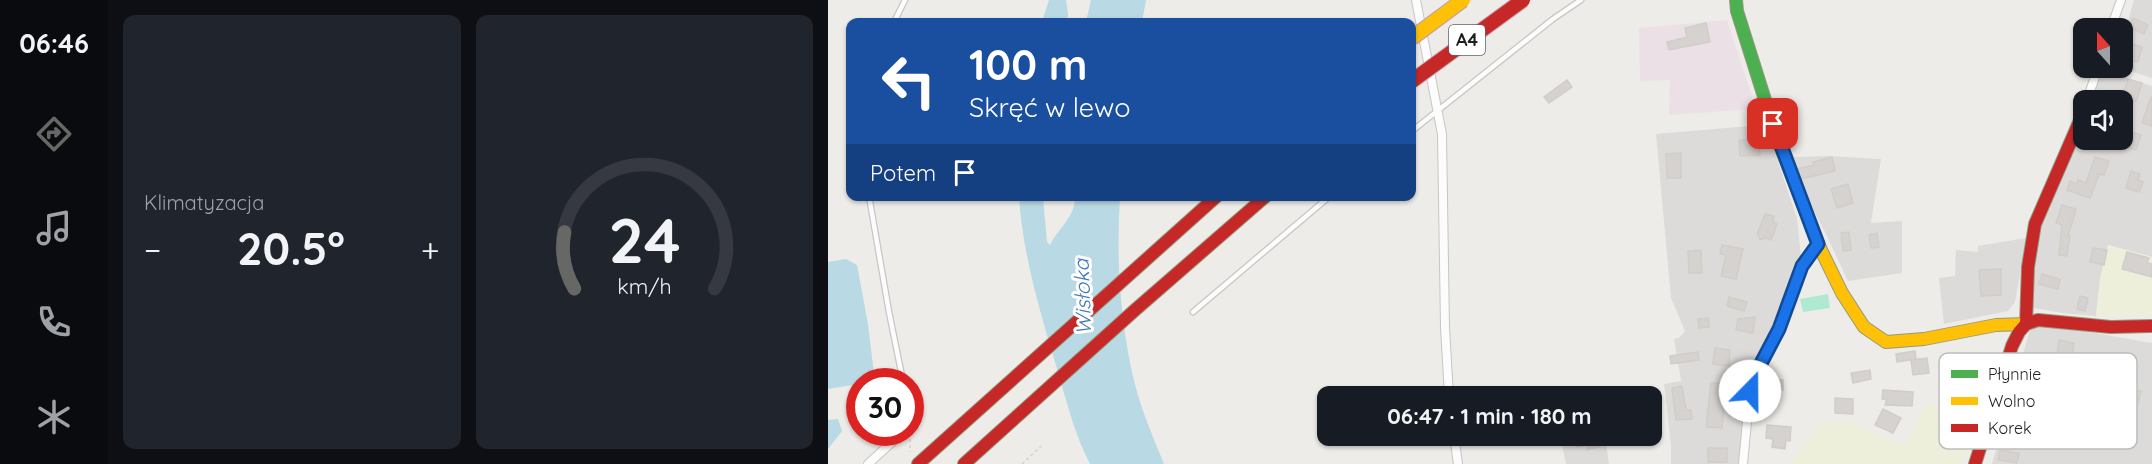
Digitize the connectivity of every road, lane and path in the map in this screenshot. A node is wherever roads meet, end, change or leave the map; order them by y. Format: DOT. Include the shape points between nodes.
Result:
graph roads {
  1 [pos="905,0"];
  2 [pos="1416,0"];
  3 [pos="1463,0"];
  4 [pos="1523,0"];
  5 [pos="1581,0"];
  6 [pos="1736,0"];
  7 [pos="2121,0"];
  8 [pos="896,18"];
  9 [pos="2115,18"];
  10 [pos="1416,35"];
  11 [pos="1416,78"];
  12 [pos="1439,109"];
  13 [pos="1416,128"];
  14 [pos="2073,140"];
  15 [pos="870,201"];
  16 [pos="1211,201"];
  17 [pos="1260,201"];
  18 [pos="1324,201"];
  19 [pos="1818,244"];
  20 [pos="1193,312"];
  21 [pos="2026,324"];
  22 [pos="2152,326"];
  23 [pos="2010,353"];
  24 [pos="900,368"];
  25 [pos="1448,386"];
  26 [pos="888,446"];
  27 [pos="1041,446"];
  28 [pos="1456,446"];
  29 [pos="1980,449"];
  30 [pos="914,459"];
  31 [pos="868,464"];
  32 [pos="964,464"];
  33 [pos="1022,464"];
  34 [pos="1458,464"];
  35 [pos="1743,464"];
  36 [pos="1975,464"];
  1 -- 8 [label="lane"];
  2 -- 12 [label="street"];
  3 -- 10 [label="main road, A4, bridge"];
  4 -- 11 [label="main road, A4, bridge"];
  5 -- 12 [label="lane"];
  6 -- 19 [label="main road" via="1773,124"];
  7 -- 9 [label="street"];
  12 -- 13 [label="lane"];
  12 -- 25 [label="street"];
  14 -- 21 [label="main road" via="2037,216 2030,255"];
  15 -- 24 [label="lane"];
  16 -- 30 [label="main road"];
  17 -- 32 [label="main road"];
  18 -- 20 [label="lane"];
  19 -- 21 [label="main road" via="1853,313 1885,342 1925,340 2008,322"];
  19 -- 35 [label="street" via="1802,266 1750,391"];
  21 -- 22 [label="main road" via="2038,320 2111,327"];
  21 -- 23 [label="main road"];
  26 -- 31 [label="street"];
  27 -- 33 [label="path"];
  28 -- 34 [label="street"];
  29 -- 36 [label="main road"];
}
